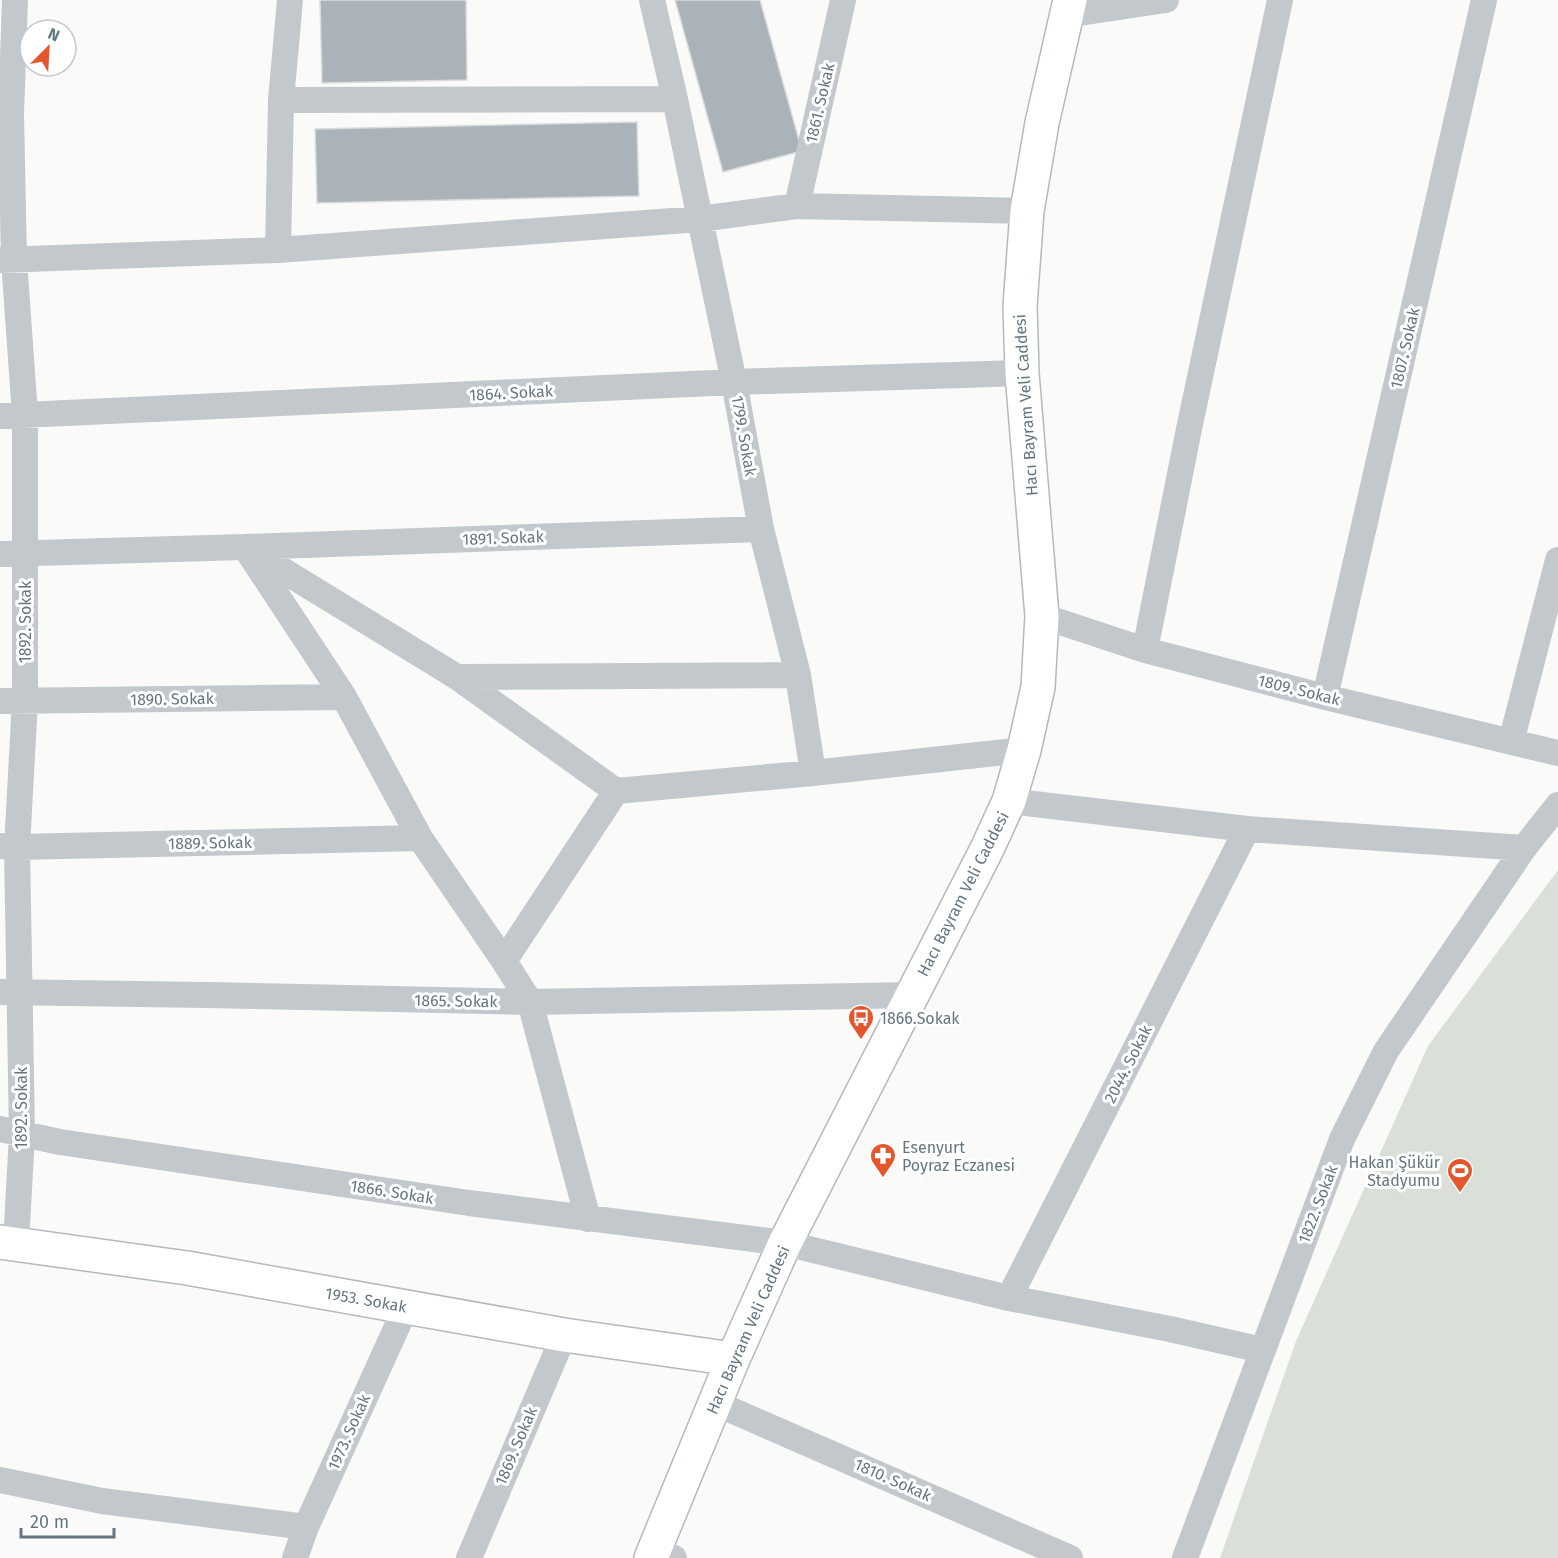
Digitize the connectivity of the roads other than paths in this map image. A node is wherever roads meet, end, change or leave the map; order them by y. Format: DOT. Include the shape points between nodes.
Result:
graph roads {
  1 [pos="15,0"];
  2 [pos="290,0"];
  3 [pos="652,0"];
  4 [pos="843,0"];
  5 [pos="1166,0"];
  6 [pos="1280,0"];
  7 [pos="1484,0"];
  8 [pos="1068,7"];
  9 [pos="281,99"];
  10 [pos="675,99"];
  11 [pos="5,114"];
  12 [pos="797,206"];
  13 [pos="1028,211"];
  14 [pos="700,219"];
  15 [pos="278,250"];
  16 [pos="7,260"];
  17 [pos="1022,373"];
  18 [pos="734,382"];
  19 [pos="13,415"];
  20 [pos="761,529"];
  21 [pos="245,547"];
  22 [pos="12,554"];
  23 [pos="1558,560"];
  24 [pos="1042,616"];
  25 [pos="1145,650"];
  26 [pos="798,675"];
  27 [pos="457,677"];
  28 [pos="344,697"];
  29 [pos="1325,697"];
  30 [pos="0,701"];
  31 [pos="25,701"];
  32 [pos="1511,742"];
  33 [pos="1024,750"];
  34 [pos="1558,753"];
  35 [pos="813,773"];
  36 [pos="616,791"];
  37 [pos="1009,801"];
  38 [pos="1558,805"];
  39 [pos="1246,829"];
  40 [pos="420,838"];
  41 [pos="9,846"];
  42 [pos="1524,848"];
  43 [pos="504,961"];
  44 [pos="10,993"];
  45 [pos="912,995"];
  46 [pos="530,1002"];
  47 [pos="11,1131"];
  48 [pos="588,1219"];
  49 [pos="8,1243"];
  50 [pos="785,1243"];
  51 [pos="1009,1298"];
  52 [pos="406,1307"];
  53 [pos="564,1335"];
  54 [pos="1263,1350"];
  55 [pos="733,1359"];
  56 [pos="715,1403"];
  57 [pos="0,1480"];
  58 [pos="306,1527"];
  59 [pos="660,1555"];
  60 [pos="295,1558"];
  61 [pos="469,1558"];
  62 [pos="1070,1558"];
  63 [pos="1185,1558"];
  1 -- 11 [label="street, 1892. Sokak"];
  2 -- 9 [label="street"];
  3 -- 10 [label="street, 1799. Sokak"];
  4 -- 12 [label="street, 1861. Sokak"];
  5 -- 8 [label="street"];
  6 -- 25 [label="street"];
  7 -- 29 [label="street, 1807. Sokak"];
  8 -- 13 [label="main road, Hacı Bayram Veli Caddesi" via="1042,123"];
  9 -- 10 [label="street"];
  9 -- 15 [label="street"];
  10 -- 14 [label="street, 1799. Sokak"];
  11 -- 16 [label="street, 1892. Sokak"];
  12 -- 13 [label="street"];
  12 -- 14 [label="street"];
  13 -- 17 [label="main road, Hacı Bayram Veli Caddesi" via="1020,306"];
  14 -- 15 [label="street"];
  14 -- 18 [label="street, 1799. Sokak"];
  15 -- 16 [label="street"];
  16 -- 19 [label="street, 1892. Sokak"];
  17 -- 18 [label="street, 1864. Sokak"];
  17 -- 24 [label="main road, Hacı Bayram Veli Caddesi"];
  18 -- 19 [label="street, 1864. Sokak"];
  18 -- 20 [label="street, 1799. Sokak"];
  19 -- 22 [label="street, 1892. Sokak"];
  20 -- 21 [label="street, 1891. Sokak"];
  20 -- 26 [label="street, 1799. Sokak"];
  21 -- 22 [label="street, 1891. Sokak"];
  21 -- 27 [label="street"];
  21 -- 28 [label="street"];
  22 -- 31 [label="street, 1892. Sokak"];
  23 -- 32 [label="street"];
  24 -- 25 [label="street, 1809. Sokak"];
  24 -- 33 [label="main road, Hacı Bayram Veli Caddesi" via="1038,687"];
  25 -- 29 [label="street, 1809. Sokak"];
  26 -- 27 [label="street"];
  26 -- 35 [label="street, 1799. Sokak"];
  27 -- 36 [label="street"];
  28 -- 31 [label="street, 1890. Sokak"];
  28 -- 40 [label="street"];
  29 -- 32 [label="street, 1809. Sokak"];
  30 -- 31 [label="street, 1890. Sokak"];
  31 -- 41 [label="street, 1892. Sokak"];
  32 -- 34 [label="street, 1809. Sokak"];
  33 -- 35 [label="street"];
  33 -- 37 [label="main road, Hacı Bayram Veli Caddesi"];
  35 -- 36 [label="street"];
  36 -- 43 [label="street"];
  37 -- 39 [label="street"];
  37 -- 45 [label="main road, Hacı Bayram Veli Caddesi"];
  38 -- 42 [label="street, 1822. Sokak"];
  39 -- 42 [label="street"];
  39 -- 51 [label="street, 2044. Sokak"];
  40 -- 41 [label="street, 1889. Sokak"];
  40 -- 43 [label="street"];
  41 -- 44 [label="street, 1892. Sokak"];
  42 -- 54 [label="street, 1822. Sokak" via="1386,1051 1342,1139"];
  43 -- 46 [label="street"];
  44 -- 46 [label="street, 1865. Sokak"];
  44 -- 47 [label="street, 1892. Sokak"];
  45 -- 46 [label="street, 1865. Sokak"];
  45 -- 50 [label="main road, Hacı Bayram Veli Caddesi"];
  46 -- 48 [label="street"];
  47 -- 48 [label="street, 1866. Sokak" via="72,1144"];
  47 -- 49 [label="street, 1892. Sokak"];
  48 -- 50 [label="street, 1866. Sokak"];
  49 -- 52 [label="main road, 1953. Sokak" via="187,1268"];
  50 -- 51 [label="street, 1866. Sokak"];
  50 -- 55 [label="main road, Hacı Bayram Veli Caddesi"];
  51 -- 54 [label="street, 1866. Sokak"];
  52 -- 53 [label="main road, 1953. Sokak"];
  52 -- 58 [label="street, 1973. Sokak"];
  53 -- 55 [label="main road, 1953. Sokak"];
  53 -- 61 [label="street, 1869. Sokak"];
  54 -- 63 [label="street, 1822. Sokak"];
  55 -- 56 [label="main road, Hacı Bayram Veli Caddesi"];
  56 -- 59 [label="main road, Hacı Bayram Veli Caddesi"];
  56 -- 62 [label="street, 1810. Sokak"];
  57 -- 58 [label="street" via="102,1501"];
  58 -- 60 [label="street, 1973. Sokak"];
}
